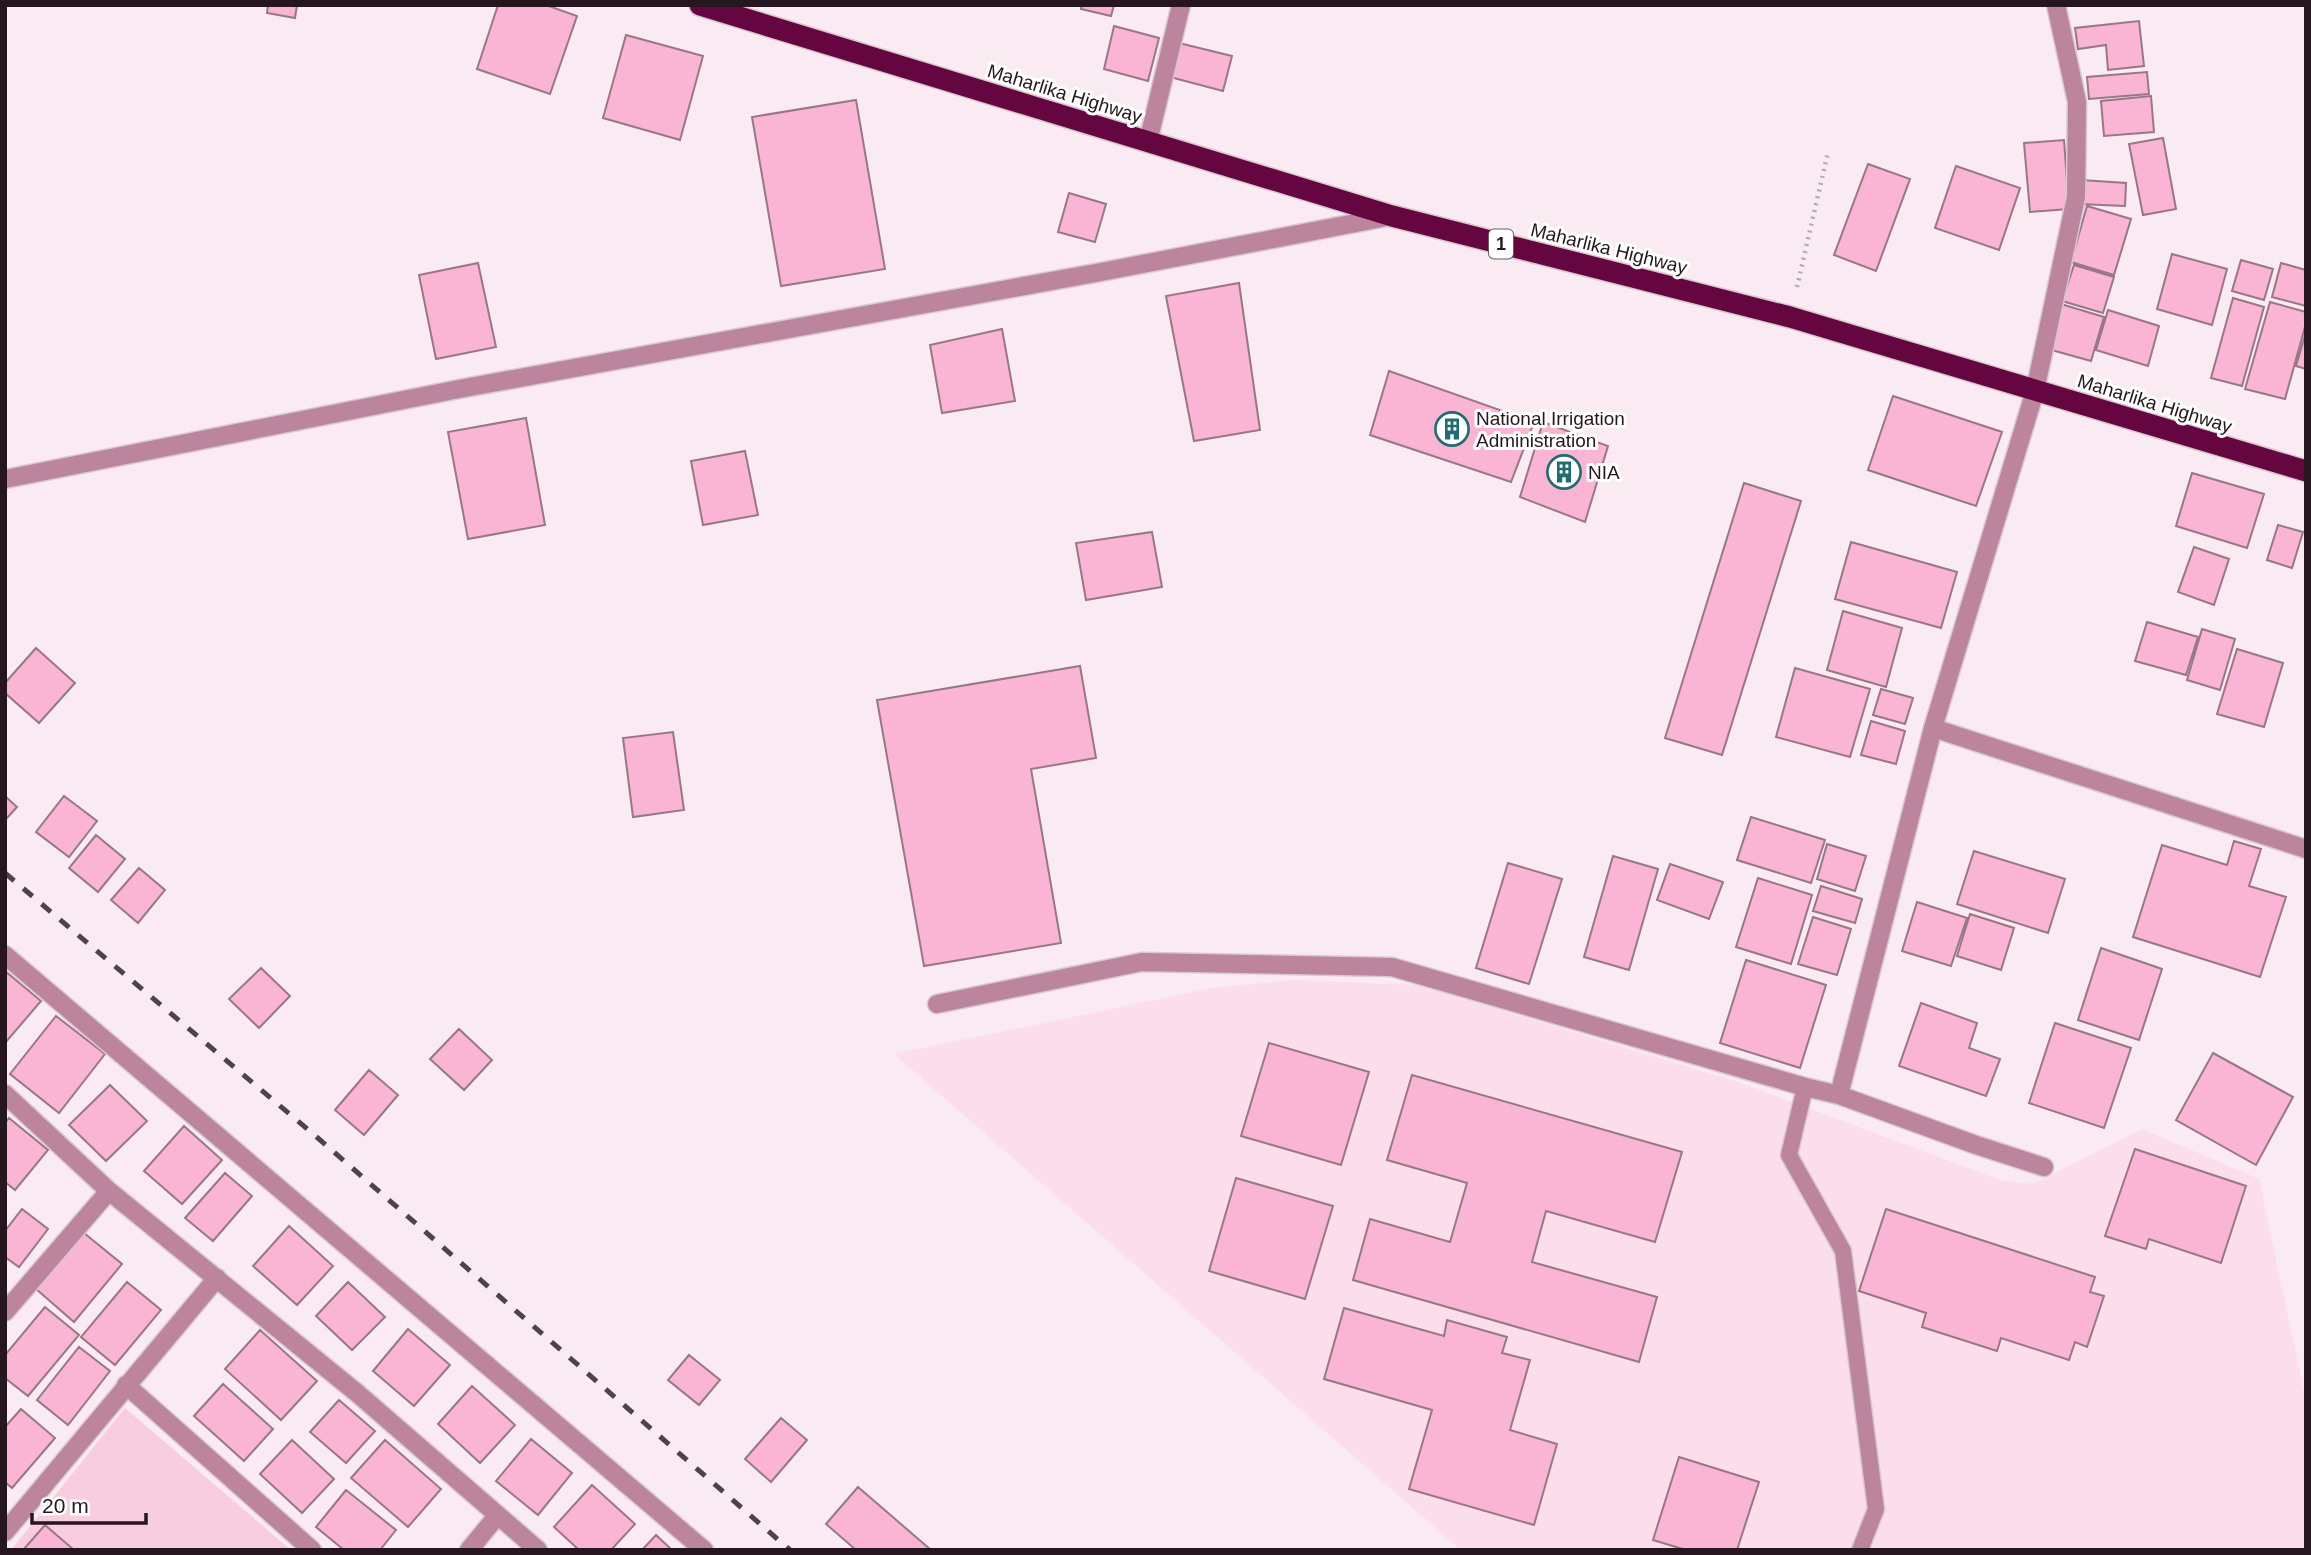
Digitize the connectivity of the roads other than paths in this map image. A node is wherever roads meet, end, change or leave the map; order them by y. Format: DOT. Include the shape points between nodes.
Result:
graph roads {
  1 [pos="700,5"];
  2 [pos="1181,5"];
  3 [pos="2056,5"];
  4 [pos="1148,142"];
  5 [pos="1392,216"];
  6 [pos="2035,391"];
  7 [pos="2306,471"];
  8 [pos="5,479"];
  9 [pos="1933,728"];
  10 [pos="2306,849"];
  11 [pos="5,955"];
  12 [pos="937,1004"];
  13 [pos="1805,1087"];
  14 [pos="5,1094"];
  15 [pos="1839,1095"];
  16 [pos="2044,1167"];
  17 [pos="109,1191"];
  18 [pos="217,1278"];
  19 [pos="5,1312"];
  20 [pos="126,1385"];
  21 [pos="497,1516"];
  22 [pos="5,1532"];
  23 [pos="312,1550"];
  24 [pos="469,1550"];
  25 [pos="538,1550"];
  26 [pos="704,1550"];
  27 [pos="1860,1550"];
  1 -- 4 [label="highway, Maharlika Highway / 1"];
  2 -- 4 [label="street"];
  3 -- 6 [label="street" via="2077,102 2076,197"];
  4 -- 5 [label="highway, Maharlika Highway / 1"];
  5 -- 6 [label="highway, Maharlika Highway / 1" via="1790,317"];
  5 -- 8 [label="street" via="459,389"];
  6 -- 7 [label="highway, Maharlika Highway / 1"];
  6 -- 9 [label="street"];
  9 -- 10 [label="street"];
  9 -- 15 [label="street"];
  11 -- 26 [label="street"];
  12 -- 13 [label="street" via="1142,962 1392,967"];
  13 -- 15 [label="street"];
  13 -- 27 [label="lane" via="1789,1154 1843,1251 1876,1509"];
  14 -- 17 [label="street"];
  15 -- 16 [label="street"];
  17 -- 18 [label="street"];
  17 -- 19 [label="street"];
  18 -- 20 [label="street"];
  18 -- 21 [label="street"];
  20 -- 22 [label="street"];
  20 -- 23 [label="street"];
  21 -- 24 [label="street"];
  21 -- 25 [label="street"];
}
